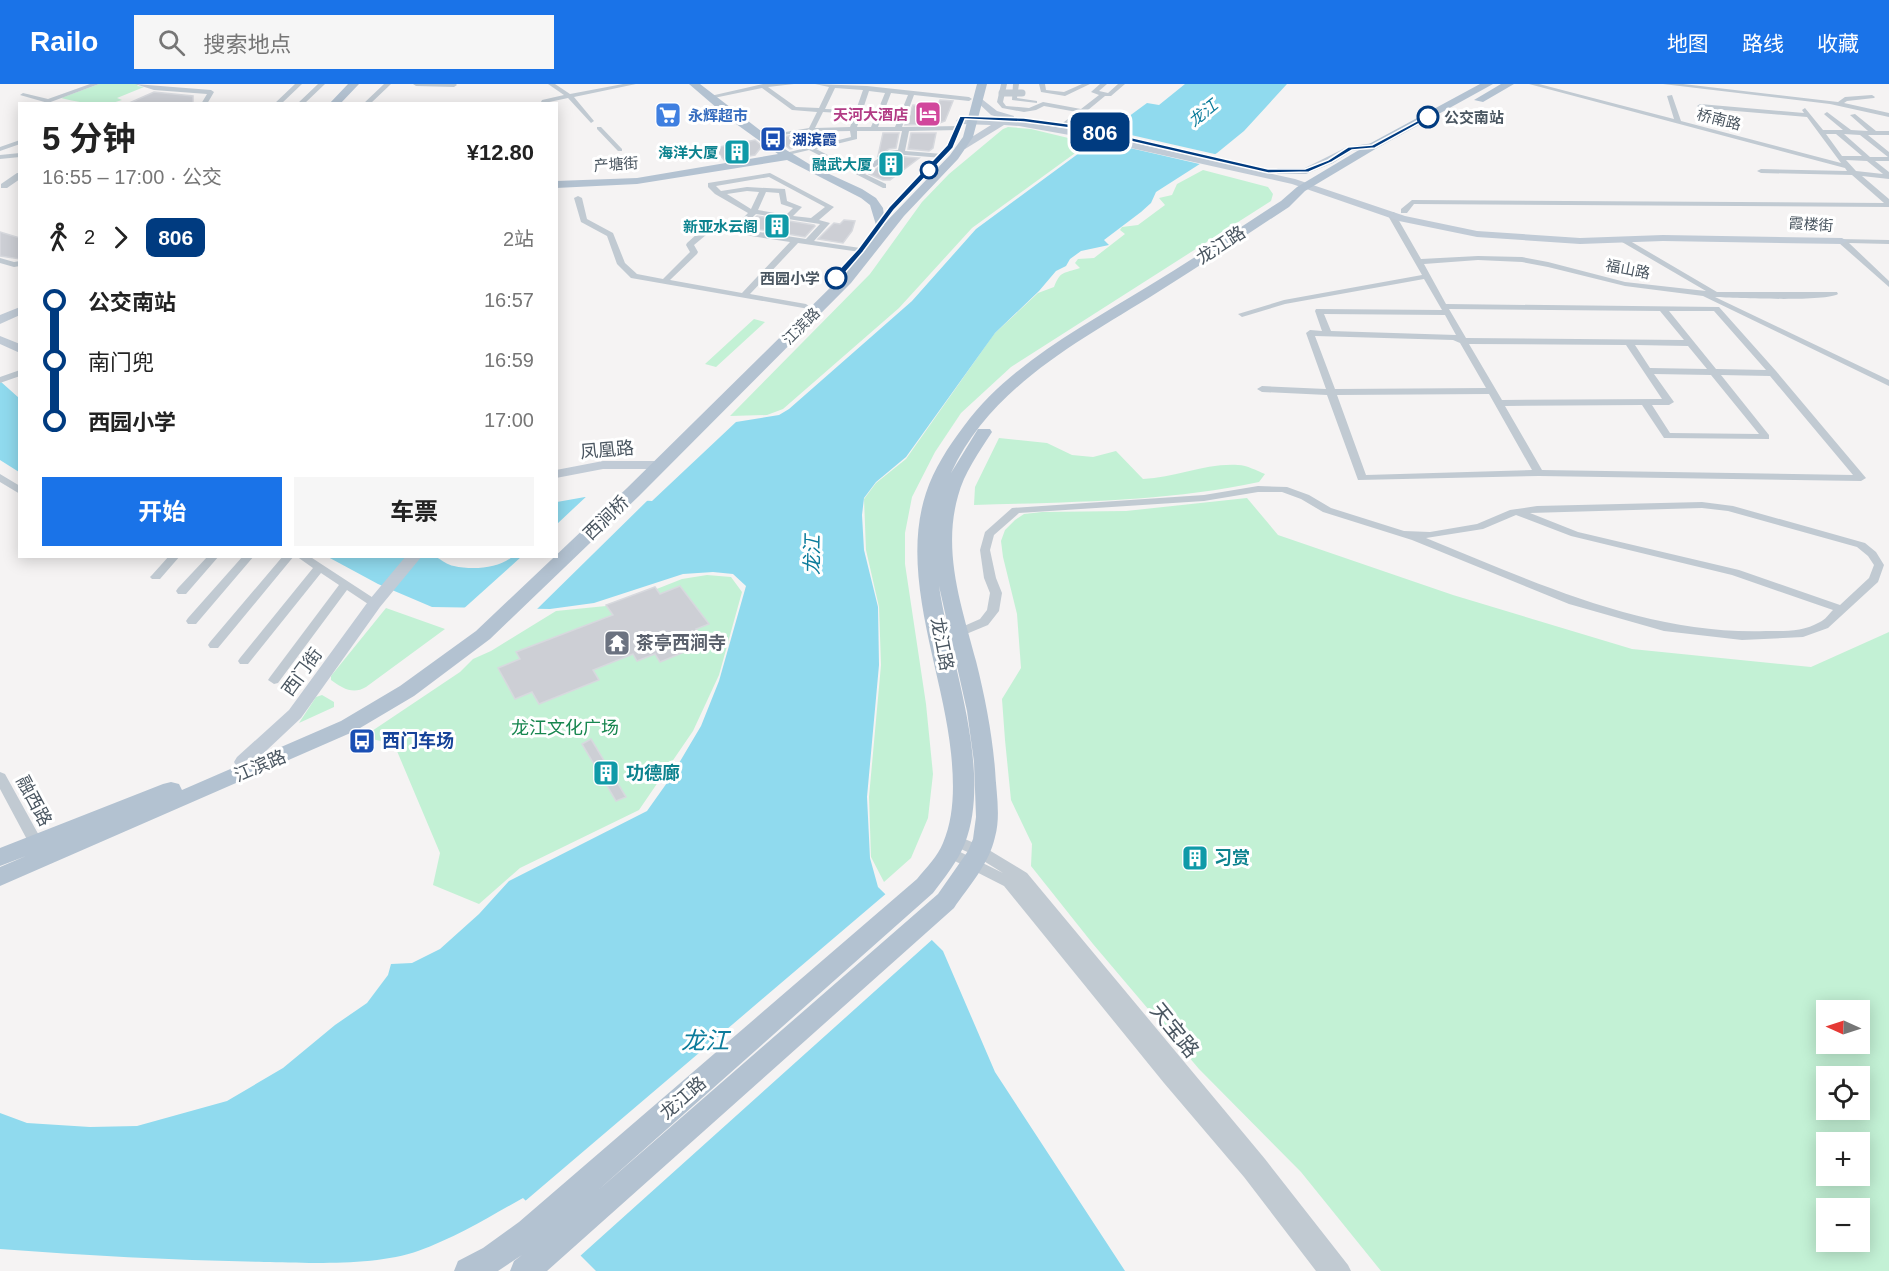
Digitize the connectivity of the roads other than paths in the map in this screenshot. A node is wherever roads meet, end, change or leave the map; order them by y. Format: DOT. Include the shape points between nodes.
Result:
graph roads {
  1 [pos="96,84"];
  2 [pos="138,84"];
  3 [pos="299,84"];
  4 [pos="322,84"];
  5 [pos="347,84"];
  6 [pos="354,84"];
  7 [pos="388,84"];
  8 [pos="416,84"];
  9 [pos="551,84"];
  10 [pos="633,84"];
  11 [pos="694,84"];
  12 [pos="774,84"];
  13 [pos="791,84"];
  14 [pos="818,84"];
  15 [pos="834,84"];
  16 [pos="973,84"];
  17 [pos="982,84"];
  18 [pos="1004,84"];
  19 [pos="1016,84"];
  20 [pos="1088,84"];
  21 [pos="1488,84"];
  22 [pos="1509,84"];
  23 [pos="1532,84"];
  24 [pos="1666,84"];
  25 [pos="454,85"];
  26 [pos="908,85"];
  27 [pos="1121,85"];
  28 [pos="763,86"];
  29 [pos="1103,87"];
  30 [pos="867,88"];
  31 [pos="1035,90"];
  32 [pos="889,91"];
  33 [pos="900,92"];
  34 [pos="912,93"];
  35 [pos="1002,93"];
  36 [pos="23,95"];
  37 [pos="569,96"];
  38 [pos="709,96"];
  39 [pos="1670,96"];
  40 [pos="1872,97"];
  41 [pos="974,99"];
  42 [pos="48,101"];
  43 [pos="51,102"];
  44 [pos="205,102"];
  45 [pos="279,102"];
  46 [pos="302,102"];
  47 [pos="329,102"];
  48 [pos="336,102"];
  49 [pos="368,102"];
  50 [pos="544,102"];
  51 [pos="1035,102"];
  52 [pos="1840,104"];
  53 [pos="820,110"];
  54 [pos="1082,111"];
  55 [pos="858,112"];
  56 [pos="1090,112"];
  57 [pos="1703,114"];
  58 [pos="1827,114"];
  59 [pos="1853,115"];
  60 [pos="1889,115"];
  61 [pos="591,121"];
  62 [pos="966,121"];
  63 [pos="1021,122"];
  64 [pos="1706,122"];
  65 [pos="1066,123"];
  66 [pos="1678,123"];
  67 [pos="599,128"];
  68 [pos="874,128"];
  69 [pos="902,128"];
  70 [pos="853,129"];
  71 [pos="811,130"];
  72 [pos="1708,130"];
  73 [pos="1821,132"];
  74 [pos="1837,132"];
  75 [pos="1849,132"];
  76 [pos="1862,132"];
  77 [pos="1875,133"];
  78 [pos="1889,133"];
  79 [pos="759,137"];
  80 [pos="18,143"];
  81 [pos="962,147"];
  82 [pos="1373,147"];
  83 [pos="0,148"];
  84 [pos="809,148"];
  85 [pos="620,150"];
  86 [pos="901,152"];
  87 [pos="18,155"];
  88 [pos="786,155"];
  89 [pos="943,156"];
  90 [pos="0,157"];
  91 [pos="1889,157"];
  92 [pos="1840,158"];
  93 [pos="1869,159"];
  94 [pos="1850,170"];
  95 [pos="1761,171"];
  96 [pos="1263,172"];
  97 [pos="861,173"];
  98 [pos="1889,176"];
  99 [pos="16,178"];
  100 [pos="1,182"];
  101 [pos="558,184"];
  102 [pos="883,186"];
  103 [pos="1316,186"];
  104 [pos="763,190"];
  105 [pos="722,194"];
  106 [pos="578,198"];
  107 [pos="1889,203"];
  108 [pos="1285,204"];
  109 [pos="1404,211"];
  110 [pos="754,212"];
  111 [pos="1391,214"];
  112 [pos="788,217"];
  113 [pos="813,221"];
  114 [pos="880,222"];
  115 [pos="734,231"];
  116 [pos="795,240"];
  117 [pos="1625,240"];
  118 [pos="1842,241"];
  119 [pos="808,242"];
  120 [pos="1889,242"];
  121 [pos="860,250"];
  122 [pos="0,260"];
  123 [pos="1419,262"];
  124 [pos="18,264"];
  125 [pos="1427,276"];
  126 [pos="664,282"];
  127 [pos="1889,285"];
  128 [pos="1701,293"];
  129 [pos="1717,294"];
  130 [pos="1834,294"];
  131 [pos="744,296"];
  132 [pos="18,303"];
  133 [pos="806,307"];
  134 [pos="1662,308"];
  135 [pos="1446,309"];
  136 [pos="0,311"];
  137 [pos="18,311"];
  138 [pos="1242,314"];
  139 [pos="0,320"];
  140 [pos="0,328"];
  141 [pos="1328,334"];
  142 [pos="18,336"];
  143 [pos="0,340"];
  144 [pos="1463,341"];
  145 [pos="1628,342"];
  146 [pos="1690,343"];
  147 [pos="18,349"];
  148 [pos="1647,371"];
  149 [pos="1713,372"];
  150 [pos="1773,373"];
  151 [pos="18,374"];
  152 [pos="0,380"];
  153 [pos="1889,383"];
  154 [pos="1262,389"];
  155 [pos="1331,391"];
  156 [pos="1492,391"];
  157 [pos="1645,402"];
  158 [pos="1499,403"];
  159 [pos="1539,473"];
  160 [pos="558,474"];
  161 [pos="639,477"];
  162 [pos="1,479"];
  163 [pos="558,483"];
  164 [pos="18,490"];
  165 [pos="1518,512"];
  166 [pos="1404,534"];
  167 [pos="558,547"];
  168 [pos="558,555"];
  169 [pos="173,558"];
  170 [pos="212,558"];
  171 [pos="247,558"];
  172 [pos="287,558"];
  173 [pos="305,558"];
  174 [pos="413,558"];
  175 [pos="546,558"];
  176 [pos="555,558"];
  177 [pos="319,568"];
  178 [pos="156,577"];
  179 [pos="346,584"];
  180 [pos="182,591"];
  181 [pos="379,599"];
  182 [pos="1841,609"];
  183 [pos="493,618"];
  184 [pos="192,621"];
  185 [pos="959,633"];
  186 [pos="214,645"];
  187 [pos="244,661"];
  188 [pos="273,680"];
  189 [pos="243,762"];
  190 [pos="0,777"];
  191 [pos="36,843"];
  192 [pos="952,846"];
  193 [pos="0,857"];
  194 [pos="976,857"];
  195 [pos="0,877"];
  196 [pos="538,1243"];
  197 [pos="468,1271"];
  198 [pos="524,1271"];
  199 [pos="1327,1271"];
  200 [pos="1342,1271"];
  1 -- 42 [label="street"];
  2 -- 44 [label="street" via="211,92"];
  3 -- 45 [label="street"];
  4 -- 46 [label="street"];
  5 -- 47 [label="main road"];
  6 -- 48 [label="main road"];
  7 -- 49 [label="street"];
  8 -- 25 [label="street"];
  9 -- 37 [label="street"];
  10 -- 37 [label="street"];
  11 -- 38 [label="main road"];
  12 -- 13 [label="street"];
  12 -- 28 [label="street"];
  14 -- 15 [label="street"];
  15 -- 30 [label="street"];
  15 -- 53 [label="street"];
  16 -- 41 [label="main road, 江滨路"];
  17 -- 41 [label="main road, 江滨路"];
  18 -- 35 [label="street"];
  19 -- 51 [label="street" via="1014,99"];
  20 -- 29 [label="street"];
  20 -- 31 [label="street" via="1065,94"];
  21 -- 82 [label="main road, 龙江路"];
  22 -- 103 [label="main road, 龙江路"];
  23 -- 66 [label="street, 桥南路"];
  24 -- 52 [label="street"];
  26 -- 33 [label="street"];
  27 -- 29 [label="street" via="1109,95"];
  28 -- 38 [label="street"];
  28 -- 53 [label="street" via="794,109"];
  29 -- 54 [label="street"];
  30 -- 32 [label="street"];
  30 -- 55 [label="street"];
  31 -- 35 [label="street, bridge"];
  32 -- 33 [label="street"];
  32 -- 68 [label="street"];
  33 -- 34 [label="street"];
  34 -- 41 [label="street"];
  34 -- 69 [label="street"];
  35 -- 54 [label="street" via="1000,102 1011,109 1043,104"];
  36 -- 42 [label="street"];
  37 -- 50 [label="street"];
  37 -- 61 [label="street"];
  38 -- 79 [label="main road"];
  39 -- 66 [label="street"];
  40 -- 52 [label="street" via="1845,99"];
  41 -- 62 [label="main road, 江滨路"];
  41 -- 63 [label="street" via="994,113"];
  42 -- 43 [label="street"];
  52 -- 60 [label="street"];
  53 -- 55 [label="street"];
  53 -- 71 [label="street"];
  54 -- 56 [label="street"];
  54 -- 65 [label="street"];
  55 -- 70 [label="street"];
  57 -- 73 [label="street" via="1699,103 1806,112"];
  58 -- 75 [label="street"];
  59 -- 77 [label="street"];
  62 -- 63 [label="street"];
  62 -- 69 [label="street"];
  62 -- 81 [label="main road, 江滨路"];
  62 -- 89 [label="main road, 江滨路"];
  63 -- 81 [label="street" via="997,125"];
  63 -- 96 [label="street" via="1089,132"];
  64 -- 72 [label="street"];
  66 -- 72 [label="street, 桥南路"];
  67 -- 85 [label="street"];
  68 -- 69 [label="street"];
  68 -- 70 [label="street"];
  69 -- 86 [label="street"];
  70 -- 71 [label="street"];
  70 -- 84 [label="street" via="855,138"];
  71 -- 79 [label="street"];
  72 -- 94 [label="street, 桥南路"];
  73 -- 74 [label="street"];
  73 -- 92 [label="street"];
  74 -- 75 [label="street"];
  74 -- 93 [label="street"];
  75 -- 76 [label="street"];
  76 -- 77 [label="street"];
  76 -- 91 [label="street"];
  77 -- 78 [label="street"];
  79 -- 88 [label="main road"];
  80 -- 83 [label="street"];
  81 -- 161 [label="main road, 江滨路" via="900,213 846,280"];
  82 -- 96 [label="street" via="1350,148 1306,171"];
  82 -- 103 [label="main road, 龙江路"];
  84 -- 88 [label="street"];
  84 -- 97 [label="street"];
  86 -- 89 [label="street"];
  86 -- 97 [label="street" via="892,152"];
  87 -- 90 [label="street"];
  88 -- 101 [label="main road" via="637,181"];
  88 -- 114 [label="main road" via="854,190 877,207"];
  89 -- 114 [label="main road, 江滨路"];
  91 -- 93 [label="street"];
  92 -- 93 [label="street"];
  92 -- 94 [label="street"];
  93 -- 98 [label="street"];
  94 -- 95 [label="street"];
  94 -- 98 [label="street"];
  94 -- 107 [label="street, 桥南路"];
  96 -- 103 [label="street"];
  96 -- 108 [label="street" via="1284,187"];
  97 -- 102 [label="street"];
  99 -- 100 [label="street"];
  103 -- 108 [label="main road, 龙江路"];
  103 -- 109 [label="street, 霞楼街"];
  103 -- 111 [label="street, 霞楼街"];
  103 -- 185 [label="main road, 龙江路" via="1067,354 1014,396 991,422 966,461 947,503 943,528 943,558"];
  104 -- 105 [label="street"];
  104 -- 110 [label="street"];
  104 -- 112 [label="street" via="782,191 784,202 798,207"];
  105 -- 110 [label="street"];
  105 -- 113 [label="street" via="711,185 770,175 830,207"];
  106 -- 126 [label="street" via="584,220 610,235 621,264 634,276"];
  107 -- 109 [label="street" via="1412,202"];
  108 -- 192 [label="main road, 龙江路" via="1086,330 1016,381 987,408 943,474 931,504 927,561 962,749 962,811"];
  109 -- 118 [label="street, 霞楼街" via="1482,230 1514,233"];
  110 -- 112 [label="street"];
  110 -- 115 [label="street"];
  111 -- 117 [label="street, 霞楼街" via="1477,234 1545,240"];
  111 -- 123 [label="street"];
  112 -- 113 [label="street"];
  113 -- 119 [label="street" via="826,223"];
  114 -- 121 [label="main road, 江滨路"];
  115 -- 116 [label="street"];
  115 -- 126 [label="street" via="710,228 690,245 694,252"];
  116 -- 119 [label="street"];
  116 -- 131 [label="street"];
  117 -- 118 [label="street, 霞楼街"];
  117 -- 129 [label="street"];
  118 -- 120 [label="street"];
  118 -- 127 [label="street"];
  119 -- 121 [label="street"];
  121 -- 133 [label="main road, 江滨路"];
  122 -- 124 [label="street"];
  123 -- 125 [label="street"];
  123 -- 128 [label="street, 福山路" via="1514,258 1624,284"];
  125 -- 135 [label="street"];
  125 -- 138 [label="street" via="1284,302"];
  126 -- 131 [label="street"];
  128 -- 129 [label="street, 福山路"];
  128 -- 153 [label="street"];
  129 -- 130 [label="street, 福山路"];
  131 -- 133 [label="street"];
  132 -- 136 [label="street"];
  133 -- 161 [label="main road, 江滨路"];
  134 -- 135 [label="street"];
  134 -- 146 [label="street"];
  134 -- 150 [label="street" via="1716,309"];
  135 -- 141 [label="street" via="1319,311"];
  135 -- 144 [label="street"];
  137 -- 139 [label="street"];
  140 -- 142 [label="street"];
  141 -- 144 [label="street" via="1454,337"];
  141 -- 155 [label="street" via="1310,333"];
  143 -- 147 [label="street"];
  144 -- 145 [label="street"];
  144 -- 156 [label="street"];
  145 -- 146 [label="street"];
  145 -- 148 [label="street"];
  146 -- 149 [label="street"];
  148 -- 149 [label="street"];
  148 -- 157 [label="street" via="1669,402"];
  149 -- 150 [label="street"];
  149 -- 157 [label="street" via="1766,437 1667,436"];
  150 -- 159 [label="street" via="1861,478"];
  151 -- 152 [label="street"];
  154 -- 155 [label="street"];
  155 -- 156 [label="street"];
  155 -- 159 [label="street" via="1362,478"];
  156 -- 158 [label="street"];
  157 -- 158 [label="street"];
  158 -- 159 [label="street"];
  160 -- 161 [label="street, 凤凰路" via="603,465"];
  161 -- 163 [label="street, 凤凰路" via="592,476"];
  161 -- 167 [label="main road, 西涧桥"];
  161 -- 168 [label="main road, 西涧桥"];
  162 -- 164 [label="street"];
  165 -- 166 [label="street" via="1479,527 1430,535"];
  165 -- 182 [label="street" via="1575,534 1735,572"];
  165 -- 182 [label="street" via="1702,505 1729,508 1861,545 1880,566 1874,580"];
  166 -- 182 [label="street" via="1573,601 1664,627 1742,636 1799,634 1824,625"];
  166 -- 185 [label="street" via="1328,510 1283,489 1268,488 1183,500 1016,510 989,534 985,550 996,593 993,611 984,622"];
  169 -- 178 [label="street"];
  170 -- 180 [label="street"];
  171 -- 184 [label="street"];
  172 -- 186 [label="street"];
  173 -- 177 [label="street"];
  174 -- 181 [label="street, 西门街"];
  175 -- 183 [label="main road"];
  176 -- 183 [label="main road, 西涧桥"];
  177 -- 179 [label="street"];
  177 -- 187 [label="street"];
  179 -- 181 [label="street"];
  179 -- 188 [label="street"];
  181 -- 189 [label="street, 西门街" via="295,714"];
  183 -- 189 [label="main road, 江滨路" via="398,683 338,717"];
  183 -- 195 [label="main road, 江滨路" via="430,675 348,726"];
  185 -- 194 [label="main road, 龙江路" via="984,747 986,822"];
  189 -- 191 [label="main road, 江滨路"];
  190 -- 191 [label="street, 融西路"];
  191 -- 193 [label="main road, 江滨路"];
  192 -- 194 [label="street, 天宝路"];
  192 -- 196 [label="main road, 龙江路" via="925,886"];
  194 -- 196 [label="main road, 龙江路" via="946,901"];
  194 -- 199 [label="street, 天宝路" via="1009,882 1250,1171"];
  194 -- 200 [label="street, 天宝路" via="1022,877"];
  196 -- 197 [label="main road, 龙江路"];
  196 -- 198 [label="main road, 龙江路"];
}
